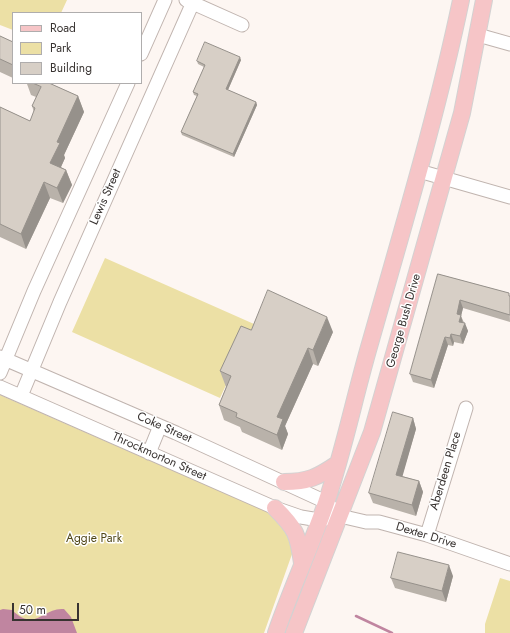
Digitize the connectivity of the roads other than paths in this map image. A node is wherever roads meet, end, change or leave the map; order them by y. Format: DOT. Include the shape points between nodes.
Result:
graph roads {
  1 [pos="165,0"];
  2 [pos="461,0"];
  3 [pos="484,0"];
  4 [pos="191,1"];
  5 [pos="242,25"];
  6 [pos="478,35"];
  7 [pos="510,44"];
  8 [pos="142,52"];
  9 [pos="128,84"];
  10 [pos="419,171"];
  11 [pos="444,178"];
  12 [pos="510,197"];
  13 [pos="3,358"];
  14 [pos="32,370"];
  15 [pos="0,373"];
  16 [pos="0,387"];
  17 [pos="21,396"];
  18 [pos="466,408"];
  19 [pos="160,426"];
  20 [pos="149,453"];
  21 [pos="337,464"];
  22 [pos="284,482"];
  23 [pos="326,502"];
  24 [pos="275,508"];
  25 [pos="340,516"];
  26 [pos="319,520"];
  27 [pos="427,535"];
  28 [pos="302,564"];
  29 [pos="510,564"];
  30 [pos="276,633"];
  31 [pos="294,633"];
  1 -- 8 [label="street"];
  2 -- 10 [label="main road" via="448,62"];
  3 -- 6 [label="main road, George Bush Drive"];
  4 -- 5 [label="street"];
  4 -- 14 [label="street, Lewis Street"];
  6 -- 7 [label="street"];
  6 -- 11 [label="main road, George Bush Drive" via="462,112"];
  9 -- 13 [label="street"];
  10 -- 11 [label="street"];
  10 -- 21 [label="main road"];
  11 -- 12 [label="street"];
  11 -- 25 [label="main road, George Bush Drive" via="372,432"];
  13 -- 14 [label="street, Coke Street"];
  13 -- 15 [label="street"];
  14 -- 17 [label="street, Lewis Street"];
  14 -- 19 [label="street, Coke Street"];
  16 -- 17 [label="street, Throckmorton Street"];
  17 -- 20 [label="street, Throckmorton Street"];
  18 -- 27 [label="street, Aberdeen Place"];
  19 -- 20 [label="street"];
  19 -- 22 [label="street, Coke Street"];
  20 -- 24 [label="street, Throckmorton Street"];
  21 -- 22 [label="main road" via="318,477 302,482"];
  21 -- 23 [label="main road"];
  22 -- 23 [label="street, Coke Street"];
  23 -- 25 [label="street, Coke Street"];
  23 -- 26 [label="main road"];
  24 -- 26 [label="street, Throckmorton Street" via="302,518"];
  24 -- 28 [label="main road" via="290,522 298,536"];
  25 -- 26 [label="street, Throckmorton Street"];
  25 -- 27 [label="street, Dexter Drive" via="379,522"];
  25 -- 31 [label="main road, George Bush Drive"];
  26 -- 28 [label="main road"];
  27 -- 29 [label="street, Dexter Drive"];
  28 -- 30 [label="main road"];
}
